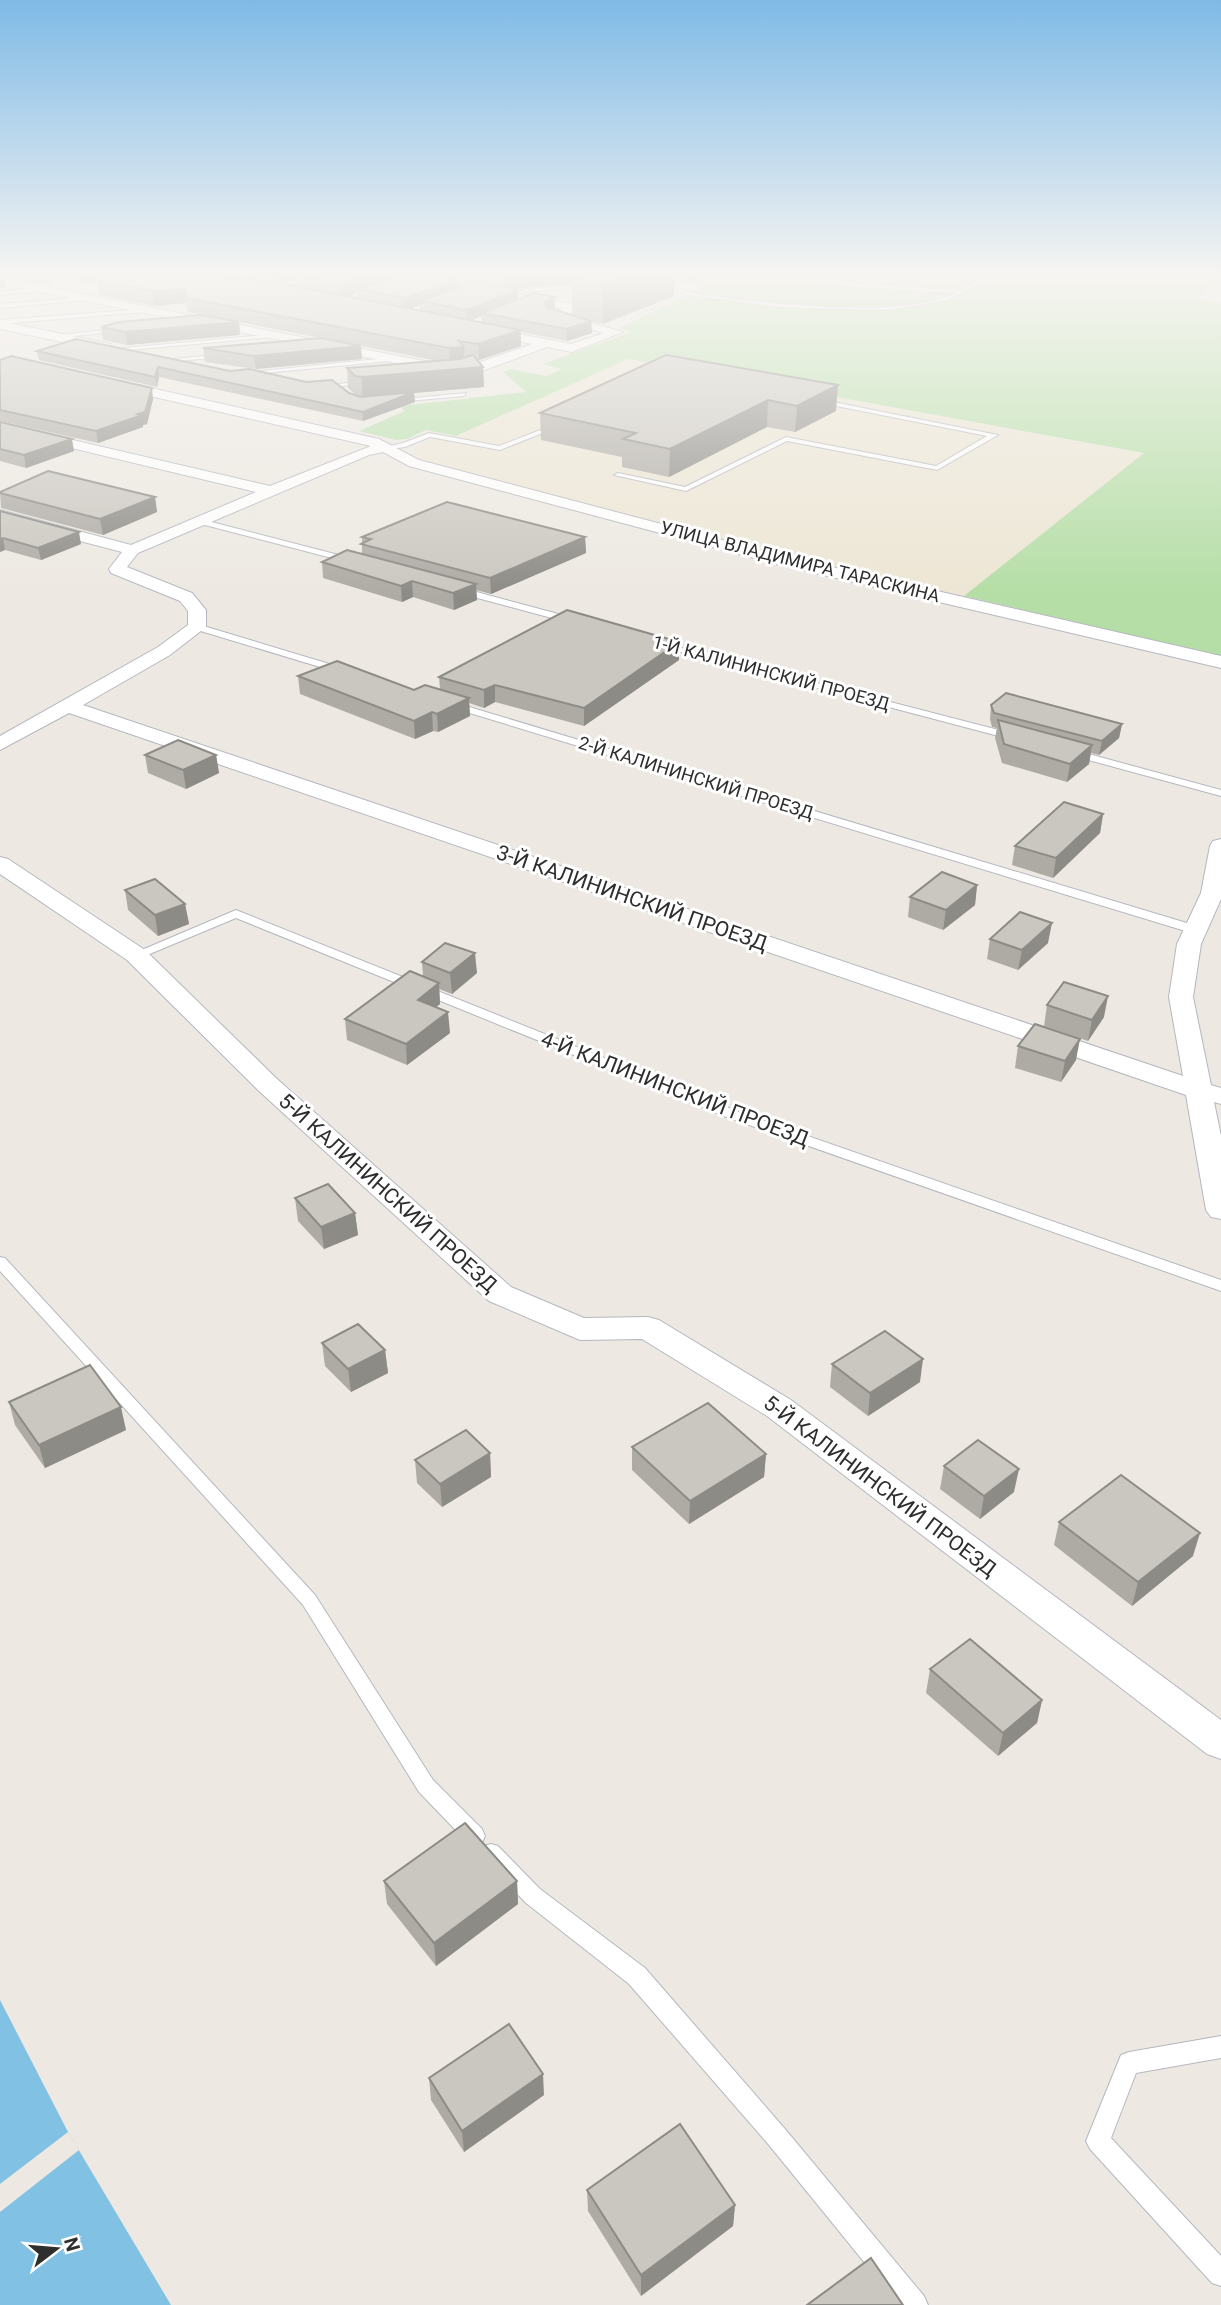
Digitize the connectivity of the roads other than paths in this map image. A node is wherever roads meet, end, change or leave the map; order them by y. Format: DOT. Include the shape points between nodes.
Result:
graph roads {
  1 [pos="107,382"];
  2 [pos="369,382"];
  3 [pos="335,384"];
  4 [pos="308,387"];
  5 [pos="344,391"];
  6 [pos="464,394"];
  7 [pos="812,400"];
  8 [pos="384,401"];
  9 [pos="561,424"];
  10 [pos="0,427"];
  11 [pos="384,448"];
  12 [pos="618,475"];
  13 [pos="270,491"];
  14 [pos="0,514"];
  15 [pos="200,521"];
  16 [pos="132,550"];
  17 [pos="361,564"];
  18 [pos="442,585"];
  19 [pos="589,625"];
  20 [pos="197,627"];
  21 [pos="657,643"];
  22 [pos="1221,662"];
  23 [pos="357,676"];
  24 [pos="437,700"];
  25 [pos="67,706"];
  26 [pos="1019,739"];
  27 [pos="0,744"];
  28 [pos="1060,750"];
  29 [pos="1221,793"];
  30 [pos="1221,846"];
  31 [pos="0,864"];
  32 [pos="1196,930"];
  33 [pos="136,955"];
  34 [pos="1209,1093"];
  35 [pos="1221,1210"];
  36 [pos="0,1262"];
  37 [pos="1221,1286"];
  38 [pos="1221,1742"];
  39 [pos="1221,2048"];
  40 [pos="1221,2274"];
  41 [pos="915,2305"];
  1 -- 11 [label="street, УЛИЦА ВЛАДИМИРА ТАРАСКИНА" via="374,442"];
  2 -- 3 [label="lane"];
  3 -- 4 [label="lane"];
  3 -- 5 [label="lane"];
  6 -- 8 [label="lane"];
  7 -- 12 [label="lane" via="994,435 937,468 786,439 686,488"];
  9 -- 11 [label="lane" via="500,449 429,435"];
  10 -- 13 [label="street"];
  11 -- 13 [label="street"];
  11 -- 22 [label="street, УЛИЦА ВЛАДИМИРА ТАРАСКИНА" via="414,463 772,558"];
  13 -- 15 [label="street"];
  14 -- 16 [label="street"];
  15 -- 16 [label="street"];
  15 -- 17 [label="lane"];
  16 -- 20 [label="street" via="117,569 186,597 197,610"];
  18 -- 19 [label="lane"];
  20 -- 23 [label="lane"];
  20 -- 25 [label="street"];
  21 -- 26 [label="lane, 1-Й КАЛИНИНСКИЙ ПРОЕЗД"];
  24 -- 32 [label="lane, 2-Й КАЛИНИНСКИЙ ПРОЕЗД"];
  25 -- 27 [label="street"];
  25 -- 34 [label="street, 3-Й КАЛИНИНСКИЙ ПРОЕЗД"];
  28 -- 29 [label="lane"];
  30 -- 32 [label="street" via="1212,893"];
  31 -- 33 [label="street, 5-Й КАЛИНИНСКИЙ ПРОЕЗД"];
  32 -- 34 [label="street" via="1189,944 1181,997"];
  33 -- 37 [label="lane, 4-Й КАЛИНИНСКИЙ ПРОЕЗД" via="236,914 734,1115"];
  33 -- 38 [label="street, 5-Й КАЛИНИНСКИЙ ПРОЕЗД" via="268,1085 500,1294 580,1329 648,1328 779,1408"];
  34 -- 35 [label="street"];
  36 -- 41 [label="lane" via="310,1600 426,1786 533,1896 637,1976"];
  39 -- 40 [label="lane" via="1129,2063 1098,2141"];
}
